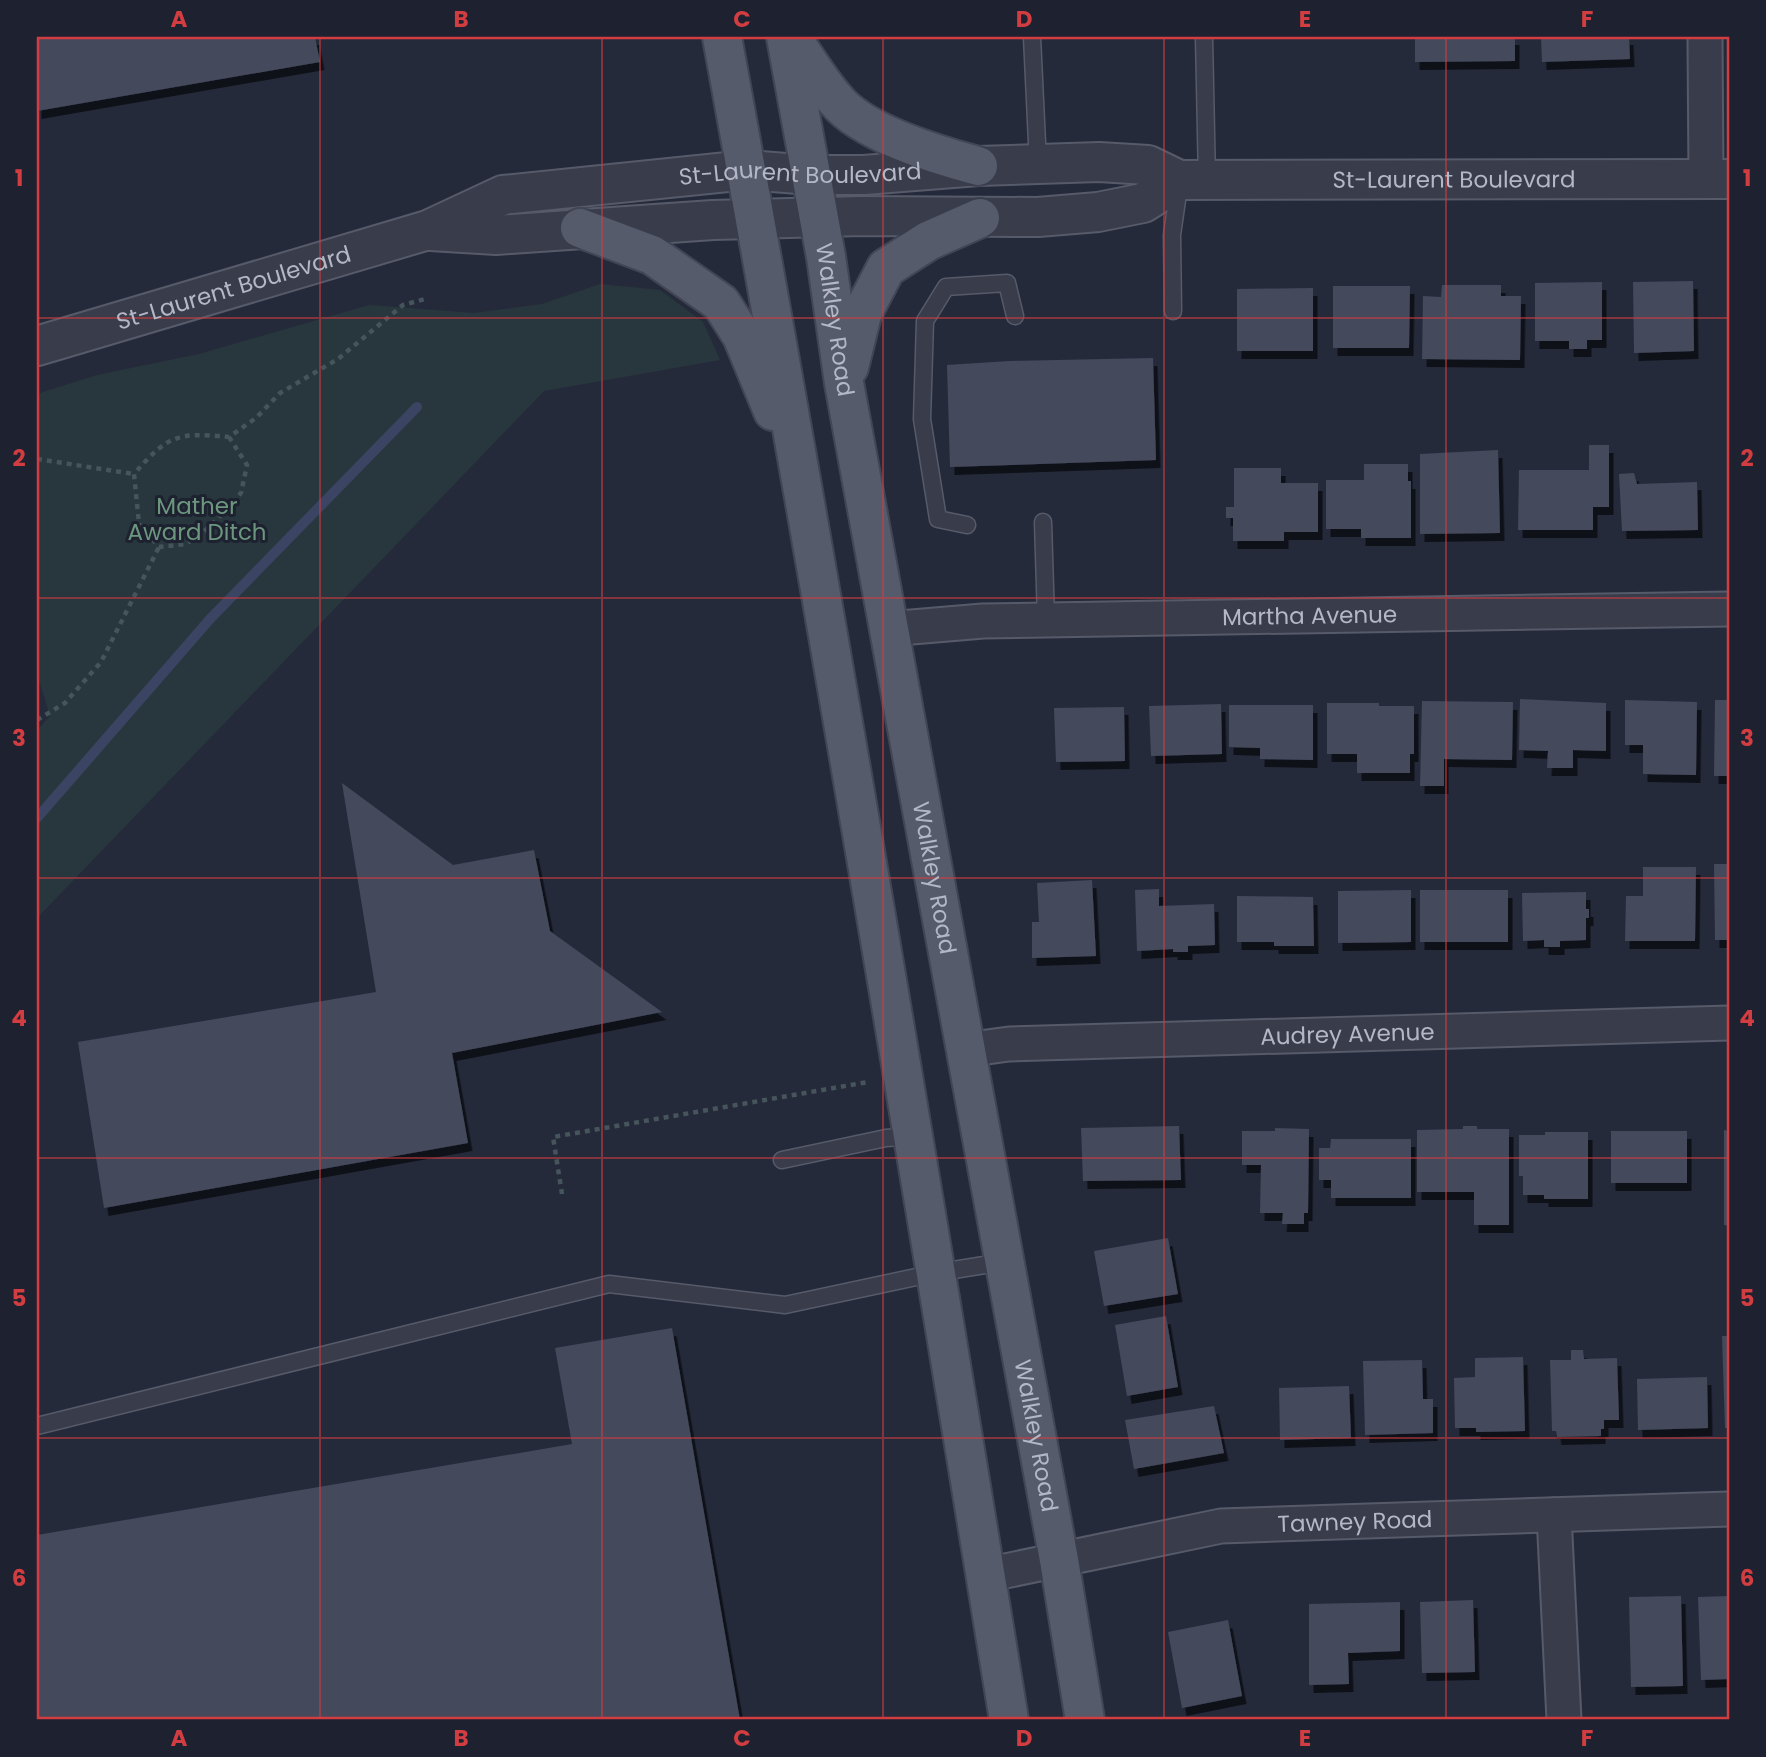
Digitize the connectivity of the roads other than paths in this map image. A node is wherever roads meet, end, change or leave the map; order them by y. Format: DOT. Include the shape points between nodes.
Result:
graph roads {
  1 [pos="722,37"];
  2 [pos="786,37"];
  3 [pos="791,37"];
  4 [pos="1032,37"];
  5 [pos="1204,37"];
  6 [pos="1705,37"];
  7 [pos="1038,164"];
  8 [pos="978,166"];
  9 [pos="747,170"];
  10 [pos="811,174"];
  11 [pos="1717,179"];
  12 [pos="1193,181"];
  13 [pos="819,218"];
  14 [pos="980,218"];
  15 [pos="756,220"];
  16 [pos="580,228"];
  17 [pos="428,230"];
  18 [pos="1173,312"];
  19 [pos="1015,316"];
  20 [pos="37,346"];
  21 [pos="844,383"];
  22 [pos="799,471"];
  23 [pos="1043,522"];
  24 [pos="967,525"];
  25 [pos="1729,609"];
  26 [pos="1046,620"];
  27 [pos="888,629"];
  28 [pos="1729,1023"];
  29 [pos="965,1050"];
  30 [pos="913,1136"];
  31 [pos="782,1160"];
  32 [pos="1003,1262"];
  33 [pos="935,1273"];
  34 [pos="37,1426"];
  35 [pos="1729,1509"];
  36 [pos="1554,1515"];
  37 [pos="1059,1560"];
  38 [pos="986,1575"];
  39 [pos="1009,1720"];
  40 [pos="1085,1720"];
  41 [pos="1564,1720"];
  1 -- 9 [label="main road"];
  2 -- 10 [label="main road, Walkley Road"];
  3 -- 8 [label="main road" via="837,102 873,128 933,154"];
  4 -- 7 [label="lane"];
  5 -- 12 [label="lane"];
  6 -- 11 [label="street"];
  7 -- 8 [label="street, St-Laurent Boulevard"];
  7 -- 12 [label="street, St-Laurent Boulevard" via="1147,165"];
  8 -- 10 [label="street, St-Laurent Boulevard" via="864,175"];
  9 -- 10 [label="street, St-Laurent Boulevard"];
  9 -- 15 [label="main road"];
  9 -- 17 [label="street, St-Laurent Boulevard" via="503,195"];
  10 -- 13 [label="main road, Walkley Road"];
  11 -- 12 [label="street, St-Laurent Boulevard"];
  12 -- 14 [label="street, St-Laurent Boulevard" via="1143,203 1098,212"];
  12 -- 18 [label="lane" via="1172,235"];
  13 -- 14 [label="street, St-Laurent Boulevard"];
  13 -- 15 [label="street, St-Laurent Boulevard"];
  13 -- 21 [label="main road, Walkley Road"];
  14 -- 21 [label="main road" via="928,241 886,268 863,314"];
  15 -- 16 [label="street, St-Laurent Boulevard"];
  15 -- 22 [label="main road"];
  16 -- 17 [label="street, St-Laurent Boulevard" via="496,236"];
  16 -- 22 [label="main road" via="652,255 721,303 742,336"];
  17 -- 20 [label="street, St-Laurent Boulevard"];
  19 -- 24 [label="lane" via="1007,283 946,287 925,321 922,419 938,519"];
  21 -- 27 [label="main road, Walkley Road"];
  22 -- 30 [label="main road"];
  23 -- 26 [label="lane"];
  25 -- 26 [label="street, Martha Avenue"];
  26 -- 27 [label="street, Martha Avenue"];
  27 -- 29 [label="main road, Walkley Road"];
  28 -- 29 [label="street, Audrey Avenue" via="1022,1044"];
  29 -- 32 [label="main road, Walkley Road"];
  30 -- 31 [label="lane"];
  30 -- 33 [label="main road"];
  32 -- 33 [label="lane"];
  32 -- 37 [label="main road, Walkley Road"];
  33 -- 34 [label="lane" via="785,1305 609,1284"];
  33 -- 38 [label="main road"];
  35 -- 36 [label="street, Tawney Road"];
  36 -- 37 [label="street, Tawney Road" via="1221,1526"];
  36 -- 41 [label="street"];
  37 -- 38 [label="street, Tawney Road"];
  37 -- 40 [label="main road, Walkley Road"];
  38 -- 39 [label="main road"];
}
